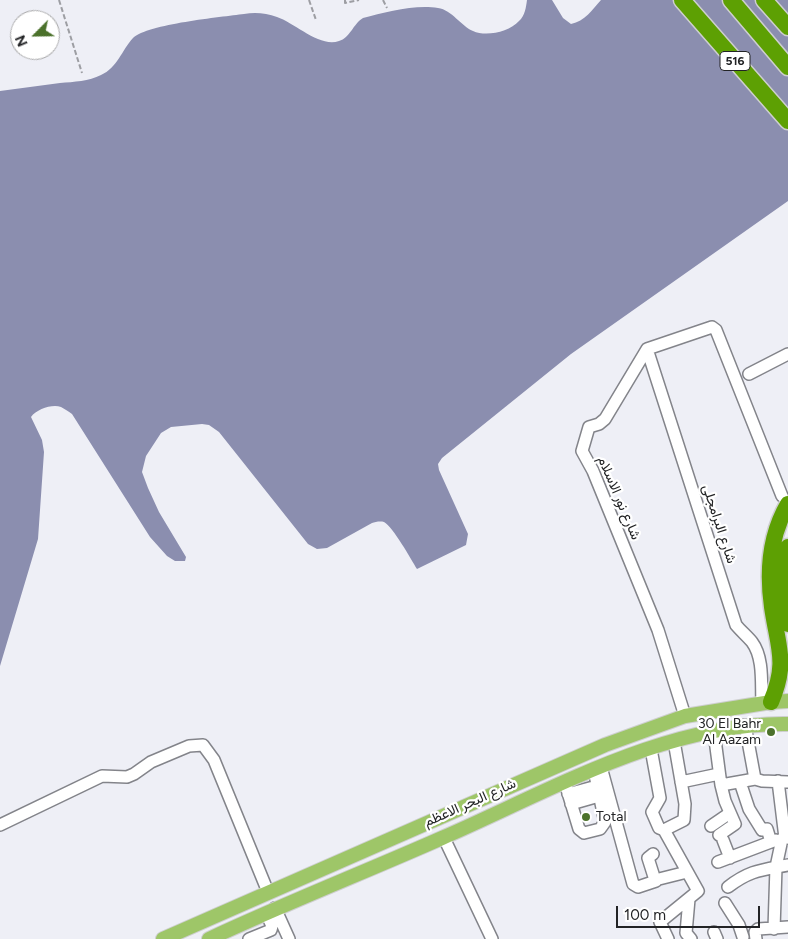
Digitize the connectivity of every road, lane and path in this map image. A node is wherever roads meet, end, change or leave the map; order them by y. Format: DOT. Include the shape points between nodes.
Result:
graph roads {
  1 [pos="59,0"];
  2 [pos="309,0"];
  3 [pos="344,0"];
  4 [pos="359,0"];
  5 [pos="383,0"];
  6 [pos="682,0"];
  7 [pos="731,0"];
  8 [pos="764,0"];
  9 [pos="387,8"];
  10 [pos="316,20"];
  11 [pos="788,27"];
  12 [pos="788,67"];
  13 [pos="82,73"];
  14 [pos="788,121"];
  15 [pos="646,349"];
  16 [pos="788,354"];
  17 [pos="749,374"];
  18 [pos="785,500"];
  19 [pos="788,547"];
  20 [pos="788,624"];
  21 [pos="788,701"];
  22 [pos="766,703"];
  23 [pos="685,716"];
  24 [pos="788,724"];
  25 [pos="745,725"];
  26 [pos="714,732"];
  27 [pos="674,741"];
  28 [pos="651,749"];
  29 [pos="598,769"];
  30 [pos="720,780"];
  31 [pos="783,781"];
  32 [pos="681,782"];
  33 [pos="740,782"];
  34 [pos="760,784"];
  35 [pos="598,791"];
  36 [pos="568,793"];
  37 [pos="730,813"];
  38 [pos="0,825"];
  39 [pos="711,826"];
  40 [pos="664,830"];
  41 [pos="444,838"];
  42 [pos="785,838"];
  43 [pos="770,842"];
  44 [pos="653,854"];
  45 [pos="730,858"];
  46 [pos="718,862"];
  47 [pos="782,866"];
  48 [pos="687,872"];
  49 [pos="656,881"];
  50 [pos="728,887"];
  51 [pos="268,892"];
  52 [pos="689,899"];
  53 [pos="725,903"];
  54 [pos="271,911"];
  55 [pos="237,926"];
  56 [pos="788,927"];
  57 [pos="774,929"];
  58 [pos="756,936"];
  59 [pos="741,938"];
  60 [pos="163,939"];
  61 [pos="212,939"];
  62 [pos="245,939"];
  63 [pos="250,939"];
  64 [pos="289,939"];
  65 [pos="492,939"];
  66 [pos="668,939"];
  67 [pos="691,939"];
  1 -- 13 [label="path"];
  2 -- 10 [label="path"];
  3 -- 4 [label="path" via="345,3"];
  5 -- 9 [label="path"];
  6 -- 14 [label="highway, 516"];
  7 -- 12 [label="highway, 516"];
  8 -- 11 [label="highway"];
  15 -- 18 [label="street" via="708,327 715,329"];
  15 -- 22 [label="street, شارع البرامجلى" via="735,622 757,651"];
  15 -- 23 [label="street, شارع نور الاسلام" via="605,419 589,427 582,451 594,472 658,630"];
  16 -- 17 [label="street"];
  18 -- 22 [label="highway" via="770,566 772,609 785,664 784,677 779,690"];
  19 -- 20 [label="highway" via="783,588"];
  21 -- 22 [label="main road, شارع البحر الاعظم"];
  22 -- 23 [label="main road, شارع البحر الاعظم"];
  23 -- 51 [label="main road, شارع البحر الاعظم" via="551,767"];
  24 -- 25 [label="main road, شارع البحر الاعظم"];
  25 -- 26 [label="main road, شارع البحر الاعظم"];
  25 -- 34 [label="street"];
  26 -- 27 [label="main road, شارع البحر الاعظم"];
  26 -- 30 [label="street"];
  27 -- 28 [label="main road, شارع البحر الاعظم"];
  27 -- 32 [label="street"];
  28 -- 29 [label="main road, شارع البحر الاعظم"];
  28 -- 40 [label="street" via="660,798 652,813 659,828"];
  29 -- 35 [label="street"];
  29 -- 36 [label="main road, شارع البحر الاعظم"];
  29 -- 49 [label="street" via="633,884 638,887"];
  30 -- 32 [label="street"];
  30 -- 33 [label="street"];
  30 -- 37 [label="street"];
  31 -- 34 [label="street"];
  31 -- 42 [label="street"];
  32 -- 40 [label="street" via="684,820"];
  33 -- 34 [label="street"];
  33 -- 43 [label="street" via="749,809 762,830 767,829"];
  35 -- 36 [label="street"];
  35 -- 36 [label="street" via="605,822 600,829 584,832"];
  36 -- 41 [label="main road, شارع البحر الاعظم"];
  37 -- 39 [label="street"];
  37 -- 45 [label="street" via="735,824 721,837"];
  38 -- 51 [label="street" via="102,776 127,777 150,762 189,746 203,745 214,760"];
  40 -- 48 [label="street" via="678,847"];
  41 -- 54 [label="main road, شارع البحر الاعظم"];
  41 -- 65 [label="street"];
  42 -- 43 [label="street"];
  42 -- 47 [label="street"];
  43 -- 45 [label="street"];
  44 -- 49 [label="street" via="648,858"];
  45 -- 46 [label="street"];
  47 -- 50 [label="street" via="752,872"];
  47 -- 57 [label="street"];
  48 -- 49 [label="street"];
  48 -- 52 [label="street" via="698,891"];
  51 -- 60 [label="main road, شارع البحر الاعظم"];
  52 -- 66 [label="street" via="660,922"];
  52 -- 67 [label="street" via="686,933"];
  53 -- 59 [label="street" via="739,925"];
  54 -- 55 [label="main road, شارع البحر الاعظم"];
  54 -- 63 [label="street" via="271,930"];
  54 -- 64 [label="street"];
  55 -- 61 [label="main road, شارع البحر الاعظم"];
  55 -- 62 [label="street"];
  56 -- 57 [label="street"];
  57 -- 58 [label="street" via="758,929"];
  58 -- 59 [label="street"];
}
